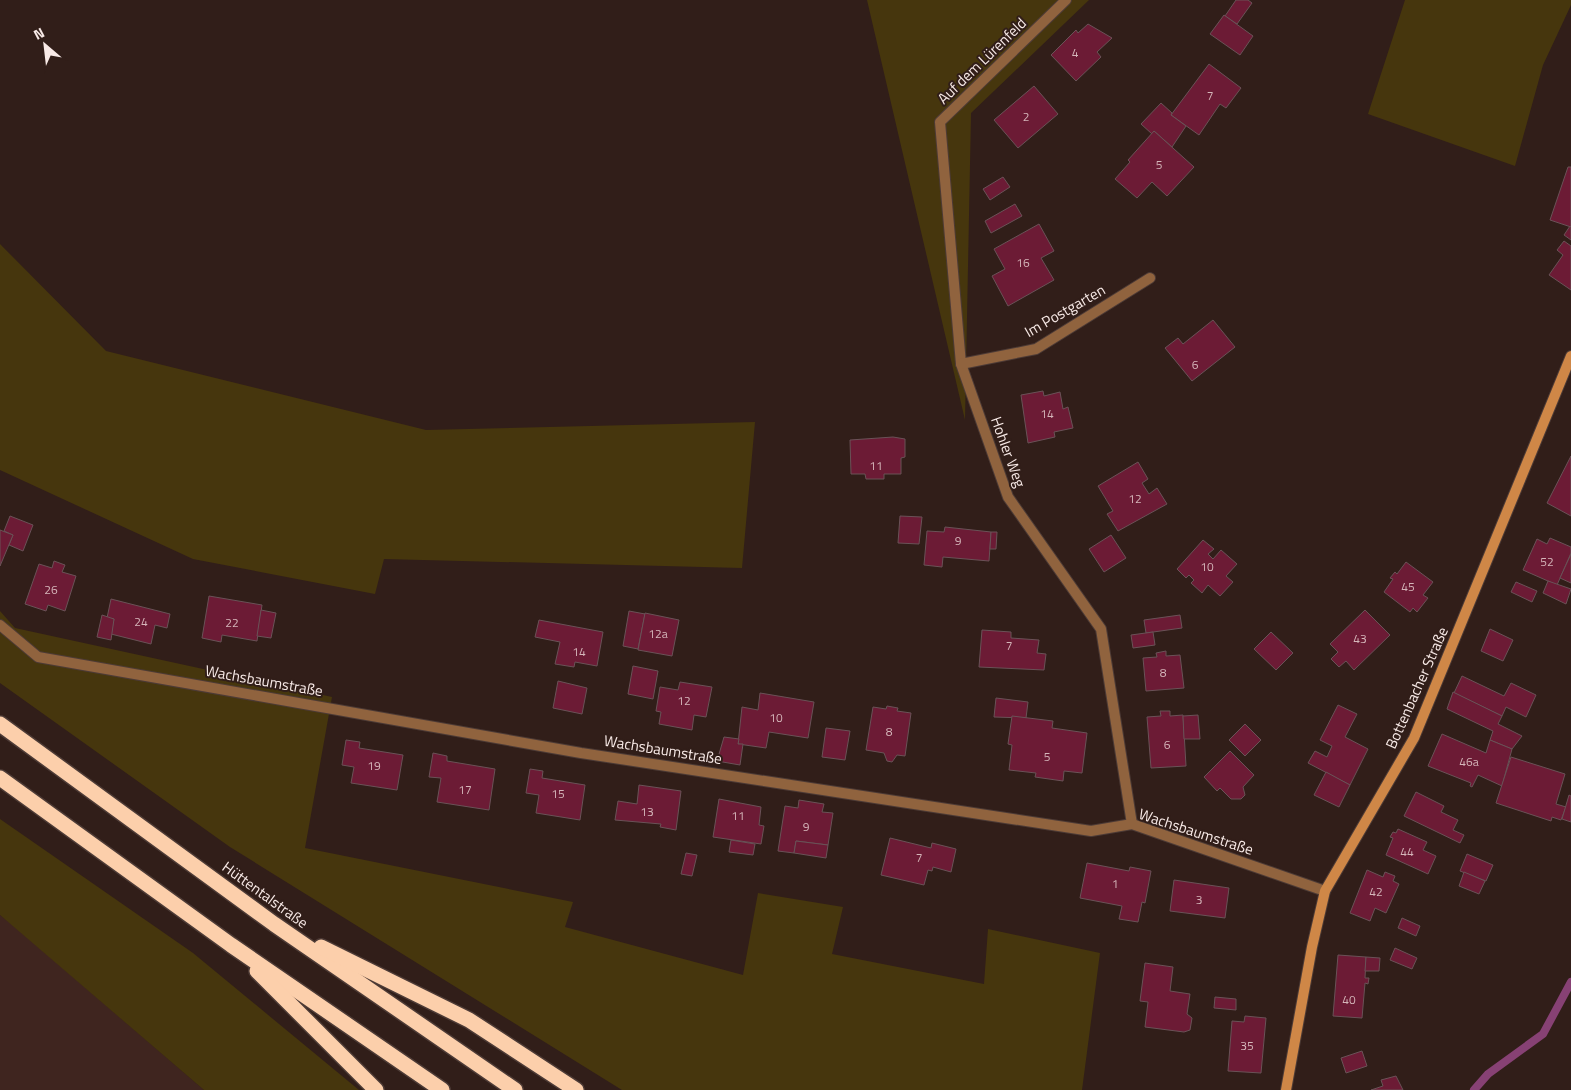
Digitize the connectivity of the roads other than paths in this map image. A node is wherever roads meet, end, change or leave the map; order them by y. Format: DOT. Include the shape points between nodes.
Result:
graph roads {
  1 [pos="1066,0"];
  2 [pos="940,122"];
  3 [pos="1150,278"];
  4 [pos="1571,356"];
  5 [pos="961,364"];
  6 [pos="0,625"];
  7 [pos="0,724"];
  8 [pos="0,778"];
  9 [pos="1132,824"];
  10 [pos="1325,891"];
  11 [pos="274,924"];
  12 [pos="231,945"];
  13 [pos="376,1090"];
  14 [pos="442,1090"];
  15 [pos="514,1090"];
  16 [pos="576,1090"];
  17 [pos="1286,1090"];
  1 -- 2 [label="street, Auf dem Lürenfeld"];
  2 -- 5 [label="street, Hohler Weg"];
  3 -- 5 [label="street, Im Postgarten" via="1036,349"];
  4 -- 10 [label="street, Bottenbacher Straße" via="1414,738"];
  5 -- 9 [label="street, Hohler Weg" via="1008,497 1101,629"];
  6 -- 9 [label="street, Wachsbaumstraße" via="38,657 562,749 1091,832"];
  7 -- 11 [label="highway, Hüttentalstraße"];
  8 -- 12 [label="highway"];
  9 -- 10 [label="street, Wachsbaumstraße"];
  10 -- 17 [label="street, Bottenbacher Straße"];
  11 -- 15 [label="highway, Hüttentalstraße"];
  11 -- 16 [label="highway" via="469,1020"];
  12 -- 13 [label="highway"];
  12 -- 14 [label="highway"];
}
